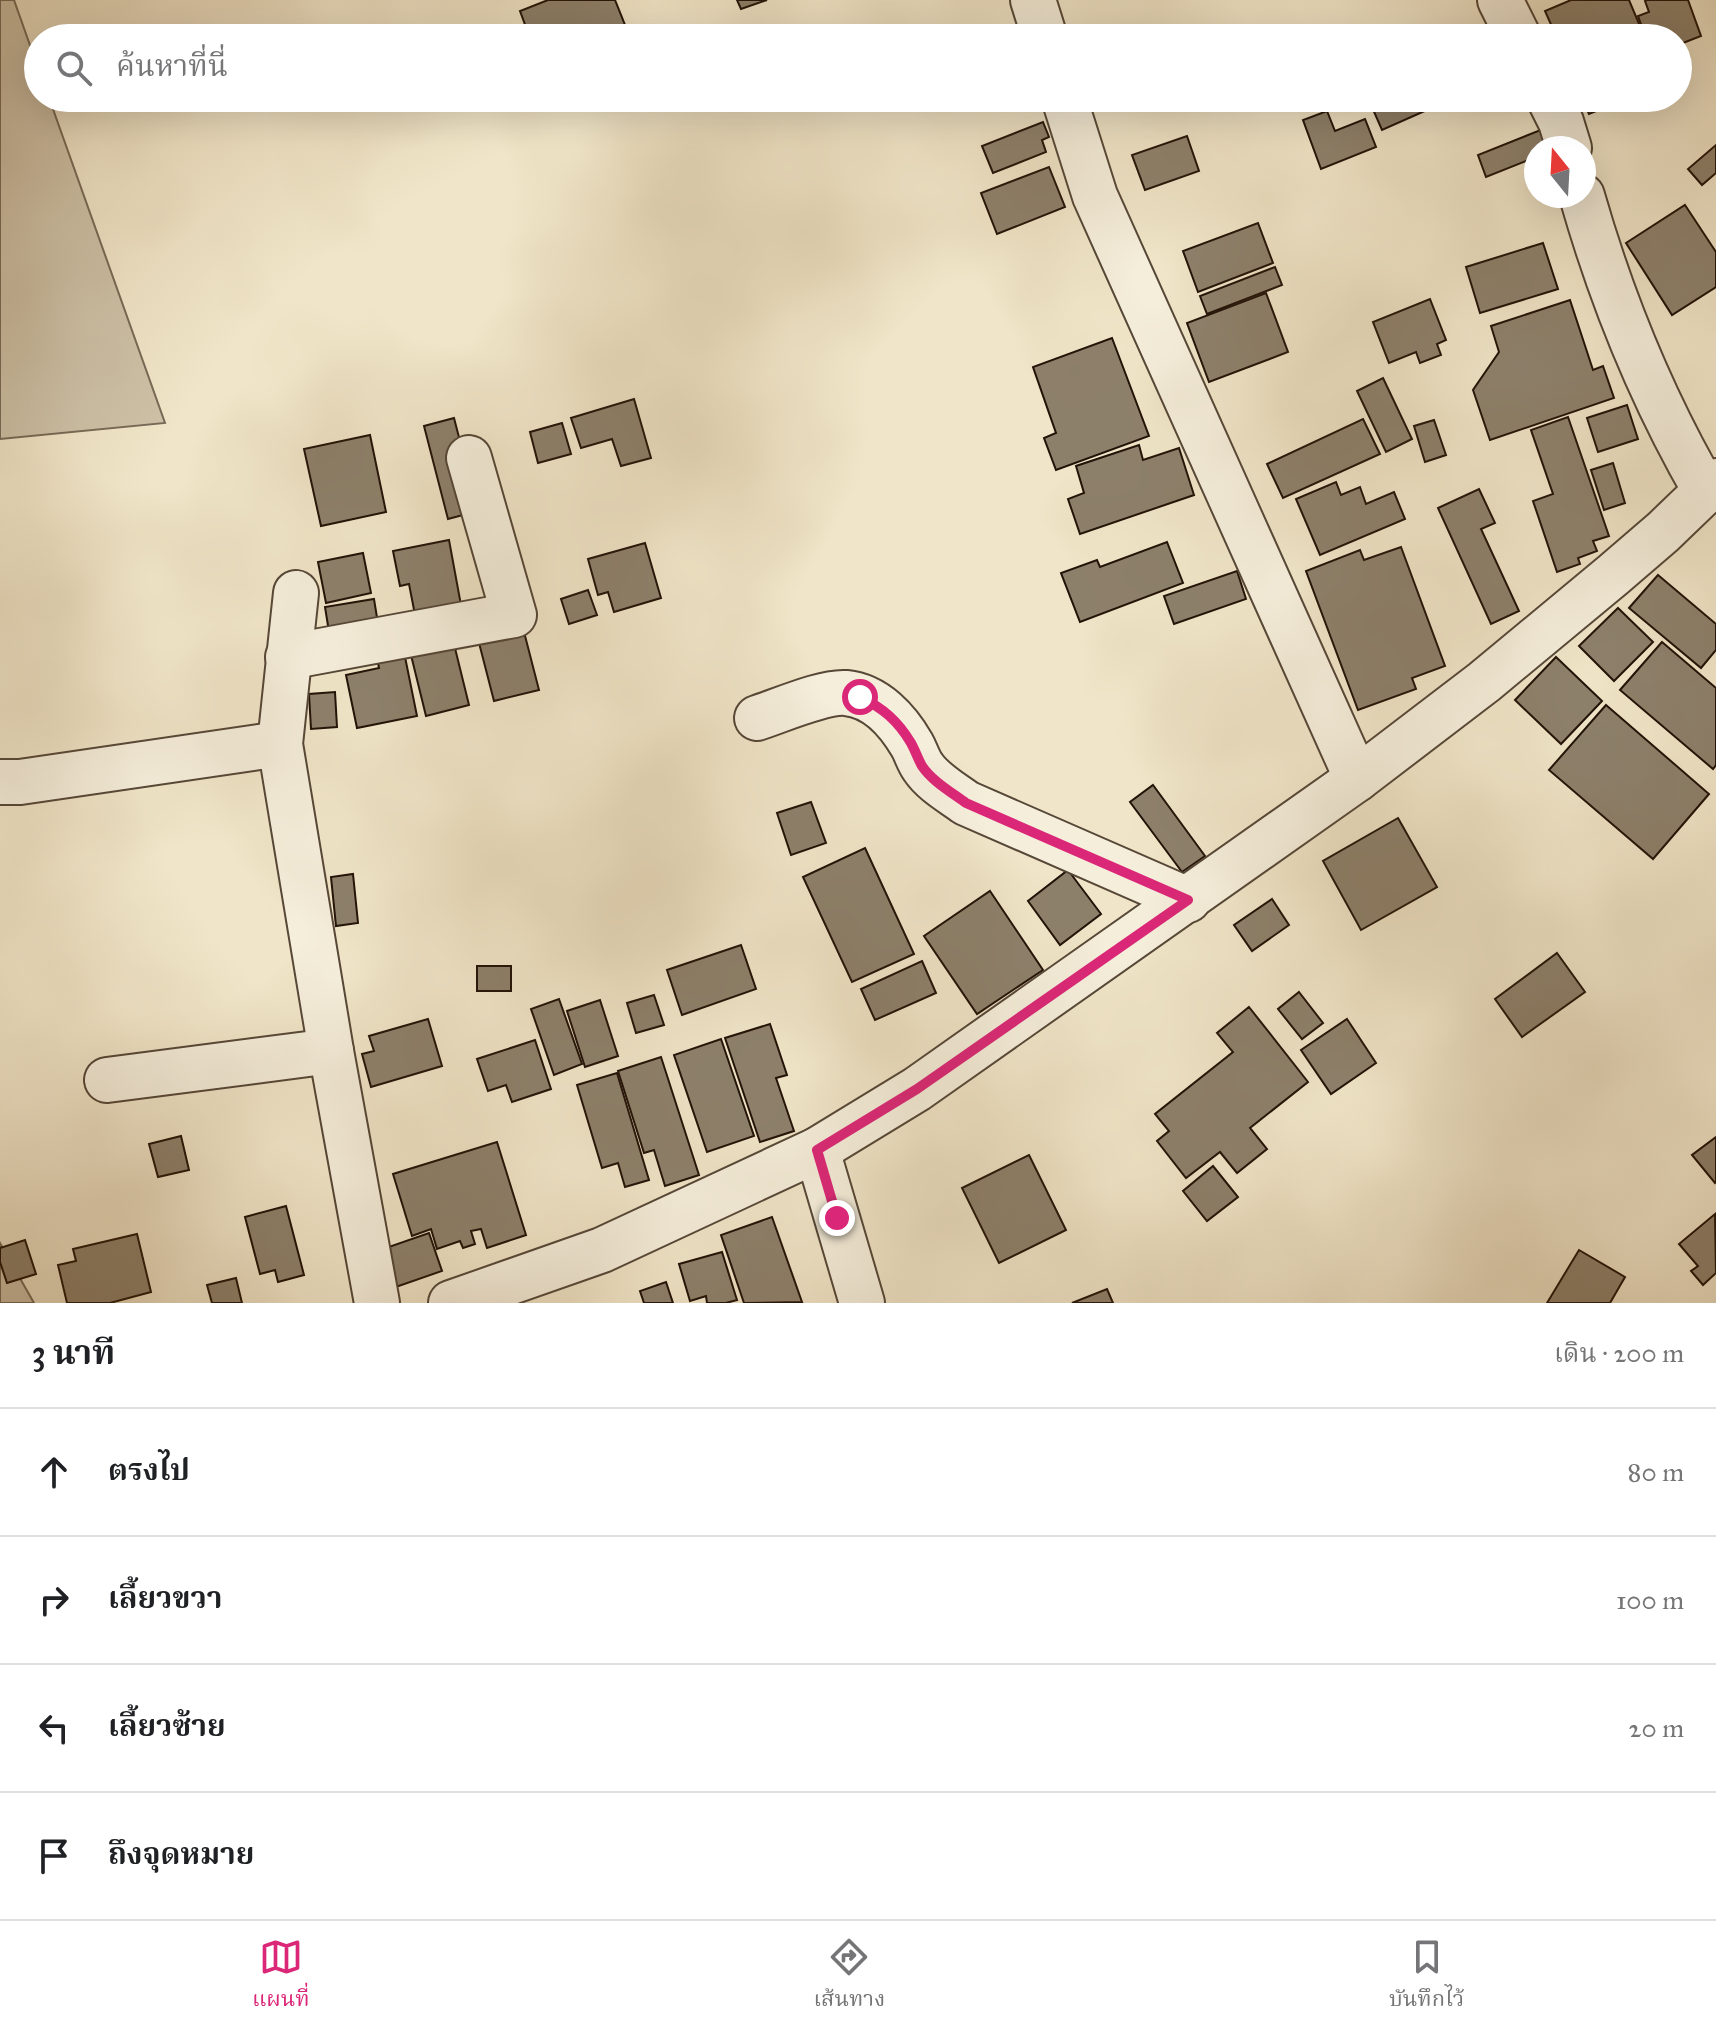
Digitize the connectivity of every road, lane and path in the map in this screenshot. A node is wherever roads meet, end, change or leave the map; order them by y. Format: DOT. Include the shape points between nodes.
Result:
graph roads {
  1 [pos="1033,0"];
  2 [pos="1500,0"];
  3 [pos="1041,24"];
  4 [pos="1512,24"];
  5 [pos="1068,112"];
  6 [pos="1556,112"];
  7 [pos="1565,136"];
  8 [pos="1586,208"];
  9 [pos="469,458"];
  10 [pos="1711,486"];
  11 [pos="296,593"];
  12 [pos="288,657"];
  13 [pos="757,718"];
  14 [pos="280,744"];
  15 [pos="1357,779"];
  16 [pos="0,782"];
  17 [pos="1188,900"];
  18 [pos="331,1051"];
  19 [pos="107,1080"];
  20 [pos="817,1150"];
  21 [pos="377,1303"];
  22 [pos="451,1303"];
  23 [pos="862,1303"];
  1 -- 3 [label="street"];
  2 -- 4 [label="street"];
  5 -- 15 [label="street" via="1095,196"];
  6 -- 7 [label="street"];
  8 -- 10 [label="street" via="1638,357 1673,433"];
  9 -- 12 [label="street" via="514,615"];
  10 -- 15 [label="street" via="1484,682"];
  11 -- 12 [label="street"];
  12 -- 14 [label="street"];
  13 -- 17 [label="street" via="822,696 860,697 893,718 923,768 966,803"];
  14 -- 16 [label="street"];
  14 -- 18 [label="street"];
  15 -- 17 [label="street"];
  17 -- 20 [label="street" via="917,1089"];
  18 -- 19 [label="street"];
  18 -- 21 [label="street"];
  20 -- 22 [label="street" via="602,1250"];
  20 -- 23 [label="street"];
}
